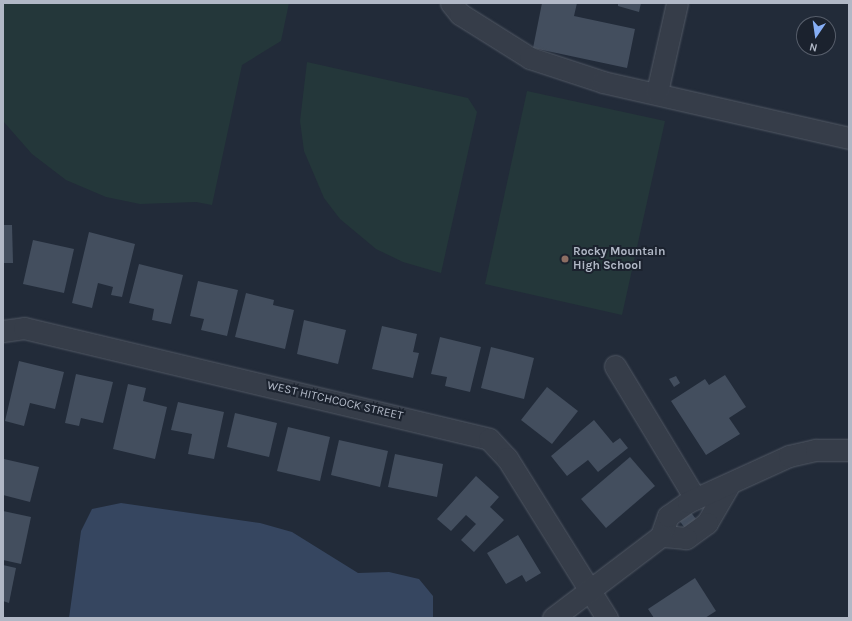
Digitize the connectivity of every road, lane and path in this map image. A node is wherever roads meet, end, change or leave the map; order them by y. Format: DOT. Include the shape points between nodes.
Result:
graph roads {
  1 [pos="451,3"];
  2 [pos="677,3"];
  3 [pos="657,92"];
  4 [pos="849,138"];
  5 [pos="3,332"];
  6 [pos="615,366"];
  7 [pos="849,450"];
  8 [pos="728,485"];
  9 [pos="695,498"];
  10 [pos="661,536"];
  11 [pos="590,591"];
  12 [pos="553,618"];
  13 [pos="607,618"];
  1 -- 3 [label="street" via="460,14 526,56 603,82"];
  2 -- 3 [label="street"];
  3 -- 4 [label="street"];
  5 -- 11 [label="street, WEST HITCHCOCK STREET" via="24,328 488,439 507,458"];
  6 -- 9 [label="street"];
  7 -- 8 [label="street" via="816,450 789,456"];
  8 -- 9 [label="street"];
  8 -- 10 [label="street" via="707,523 686,538"];
  9 -- 10 [label="street" via="668,516"];
  10 -- 11 [label="street"];
  11 -- 12 [label="street"];
  11 -- 13 [label="street, WEST HITCHCOCK STREET"];
}
